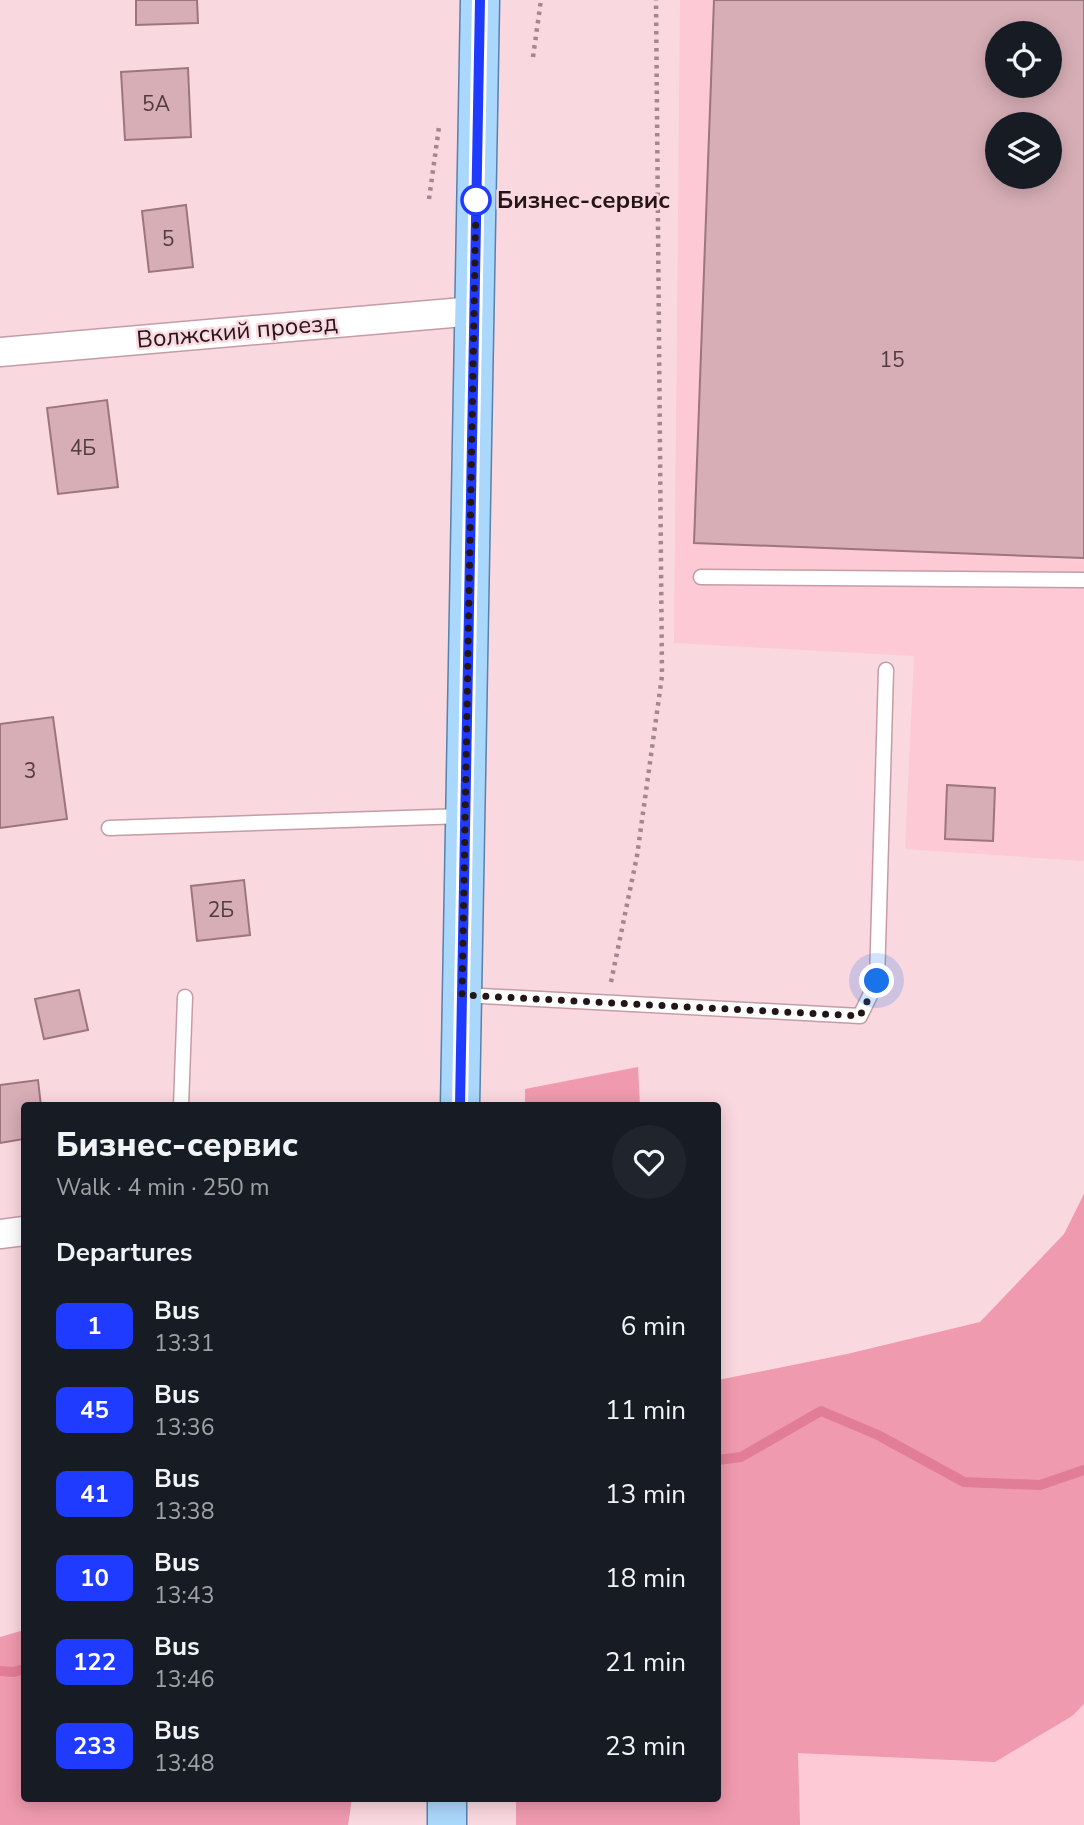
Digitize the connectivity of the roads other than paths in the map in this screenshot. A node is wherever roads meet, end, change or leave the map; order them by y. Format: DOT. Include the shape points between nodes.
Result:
graph roads {
  1 [pos="480,0"];
  2 [pos="475,311"];
  3 [pos="0,352"];
  4 [pos="702,577"];
  5 [pos="1084,580"];
  6 [pos="886,670"];
  7 [pos="465,816"];
  8 [pos="109,828"];
  9 [pos="462,995"];
  10 [pos="185,997"];
  11 [pos="181,1102"];
  12 [pos="460,1102"];
  13 [pos="21,1231"];
  14 [pos="0,1234"];
  15 [pos="447,1802"];
  16 [pos="447,1825"];
  1 -- 2 [label="main road"];
  2 -- 3 [label="street, Волжский проезд"];
  2 -- 7 [label="main road"];
  4 -- 5 [label="lane"];
  6 -- 9 [label="lane" via="877,981 860,1016"];
  7 -- 8 [label="lane"];
  7 -- 9 [label="main road"];
  9 -- 12 [label="main road"];
  10 -- 11 [label="lane"];
  13 -- 14 [label="street"];
  15 -- 16 [label="main road"];
}
